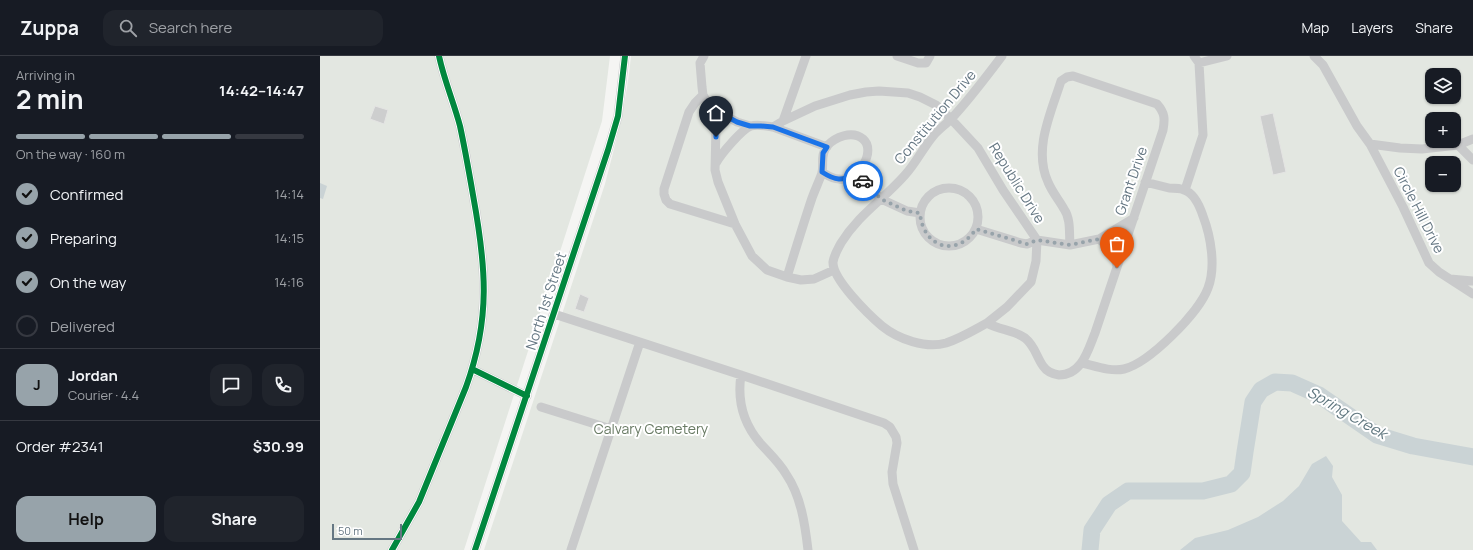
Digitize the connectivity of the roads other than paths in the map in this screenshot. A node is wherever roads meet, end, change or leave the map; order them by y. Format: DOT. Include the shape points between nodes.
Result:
graph roads {
  1 [pos="439,56"];
  2 [pos="625,56"];
  3 [pos="806,56"];
  4 [pos="897,56"];
  5 [pos="930,56"];
  6 [pos="1002,56"];
  7 [pos="1227,56"];
  8 [pos="1314,56"];
  9 [pos="700,58"];
  10 [pos="1197,60"];
  11 [pos="703,95"];
  12 [pos="711,108"];
  13 [pos="951,118"];
  14 [pos="783,121"];
  15 [pos="750,126"];
  16 [pos="773,127"];
  17 [pos="1473,139"];
  18 [pos="1370,144"];
  19 [pos="1461,144"];
  20 [pos="827,147"];
  21 [pos="1431,148"];
  22 [pos="1461,148"];
  23 [pos="1473,160"];
  24 [pos="716,163"];
  25 [pos="822,172"];
  26 [pos="857,174"];
  27 [pos="1146,182"];
  28 [pos="1185,190"];
  29 [pos="881,199"];
  30 [pos="920,213"];
  31 [pos="1134,218"];
  32 [pos="735,224"];
  33 [pos="976,229"];
  34 [pos="1099,239"];
  35 [pos="1037,240"];
  36 [pos="1070,245"];
  37 [pos="1117,268"];
  38 [pos="834,270"];
  39 [pos="787,277"];
  40 [pos="1449,279"];
  41 [pos="1473,281"];
  42 [pos="1473,294"];
  43 [pos="554,314"];
  44 [pos="987,323"];
  45 [pos="640,342"];
  46 [pos="1082,363"];
  47 [pos="472,369"];
  48 [pos="741,375"];
  49 [pos="527,396"];
  50 [pos="541,406"];
  51 [pos="611,429"];
  52 [pos="392,550"];
  53 [pos="475,550"];
  54 [pos="571,550"];
  55 [pos="808,550"];
  56 [pos="914,550"];
  1 -- 47 [label="street" via="460,127 483,262 483,316"];
  2 -- 43 [label="street, North 1st Street" via="619,109 610,143"];
  3 -- 14 [label="street"];
  4 -- 5 [label="street" via="926,63"];
  6 -- 13 [label="street, Constitution Drive"];
  7 -- 10 [label="street"];
  8 -- 18 [label="street, Circle Hill Drive" via="1324,65 1357,126"];
  9 -- 11 [label="street"];
  10 -- 28 [label="street" via="1203,135"];
  11 -- 12 [label="street"];
  11 -- 32 [label="street" via="689,112 664,194 670,204"];
  12 -- 15 [label="street"];
  12 -- 24 [label="street" via="716,127"];
  13 -- 14 [label="street, Republic Drive" via="936,105 920,97 908,93 879,91 832,100"];
  13 -- 29 [label="street, Constitution Drive" via="934,135 905,175"];
  13 -- 35 [label="street, Republic Drive" via="978,148"];
  14 -- 16 [label="street, Republic Drive"];
  15 -- 16 [label="street"];
  15 -- 24 [label="street" via="732,142"];
  16 -- 20 [label="street"];
  17 -- 19 [label="street"];
  18 -- 21 [label="street" via="1400,148"];
  18 -- 40 [label="street, Circle Hill Drive" via="1429,263"];
  20 -- 25 [label="street" via="823,153"];
  20 -- 26 [label="street" via="845,135 863,139 867,152"];
  22 -- 23 [label="street"];
  24 -- 32 [label="street" via="718,182"];
  25 -- 26 [label="street" via="838,180"];
  25 -- 39 [label="street"];
  26 -- 29 [label="street"];
  27 -- 28 [label="street"];
  27 -- 31 [label="street, Grant Drive"];
  27 -- 36 [label="street, Grant Drive" via="1163,130 1163,110 1157,104 1073,76 1067,77 1062,81 1048,123 1042,144 1042,159 1048,182 1069,221"];
  28 -- 46 [label="street" via="1195,198 1201,210 1208,237 1211,272 1203,298 1172,335 1152,354 1134,366 1122,369"];
  29 -- 30 [label="street" via="907,211"];
  29 -- 38 [label="street, Constitution Drive" via="861,216 848,232 835,254"];
  30 -- 33 [label="street" via="921,224 927,235 939,244 958,244 969,238"];
  30 -- 33 [label="street" via="926,199 934,192 951,187 970,195 977,206 979,218"];
  31 -- 34 [label="street"];
  31 -- 37 [label="street, Grant Drive"];
  32 -- 39 [label="street" via="752,256 767,270"];
  33 -- 35 [label="street" via="1021,243 1027,244"];
  34 -- 36 [label="street"];
  34 -- 37 [label="street" via="1112,251"];
  35 -- 36 [label="street"];
  35 -- 44 [label="street, Republic Drive" via="1036,266 1031,282"];
  37 -- 46 [label="street, Grant Drive"];
  38 -- 39 [label="street" via="814,279"];
  38 -- 44 [label="street" via="868,313 889,331 909,341 930,345 945,343"];
  40 -- 41 [label="street"];
  40 -- 42 [label="street, Circle Hill Drive"];
  43 -- 45 [label="street"];
  43 -- 49 [label="street, North 1st Street"];
  44 -- 46 [label="street" via="1025,338 1036,350 1043,366 1053,374 1069,373"];
  45 -- 48 [label="street"];
  45 -- 51 [label="street"];
  47 -- 49 [label="street"];
  47 -- 52 [label="street" via="419,502"];
  48 -- 55 [label="street" via="740,402 746,421 751,432 786,473 794,488 804,522"];
  48 -- 56 [label="street" via="871,418 890,427 897,443 892,472 893,484"];
  49 -- 53 [label="street, North 1st Street"];
  50 -- 51 [label="street"];
  51 -- 54 [label="street"];
}
